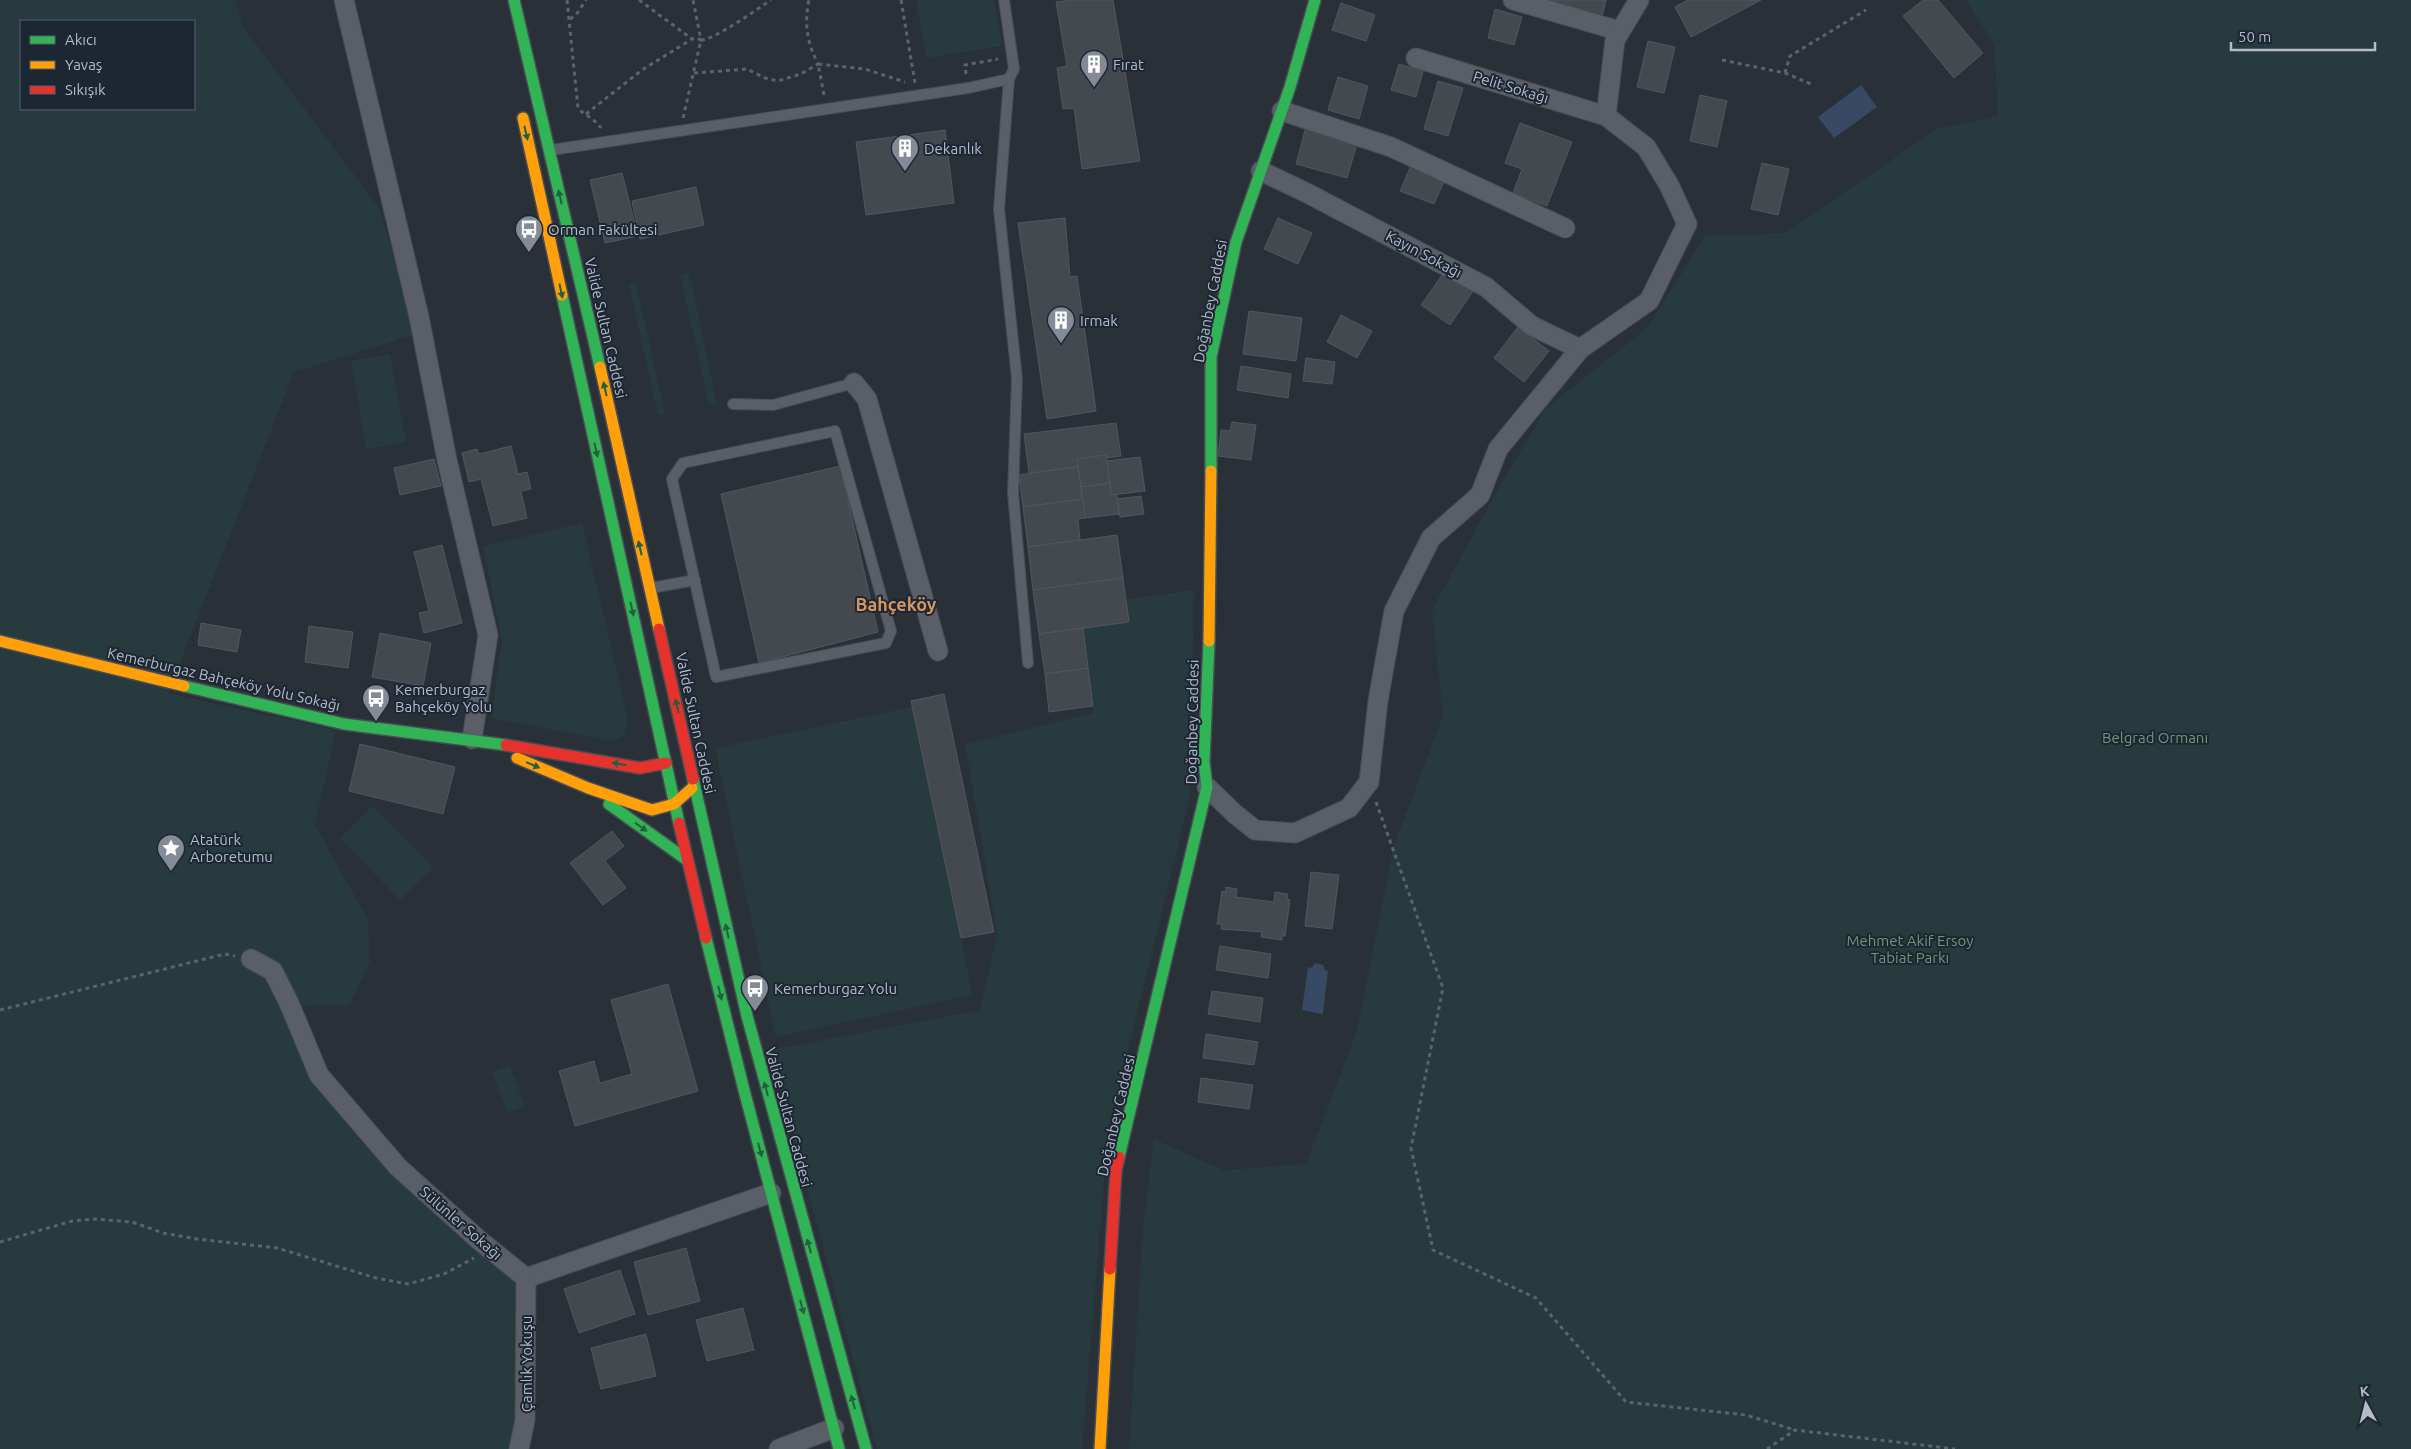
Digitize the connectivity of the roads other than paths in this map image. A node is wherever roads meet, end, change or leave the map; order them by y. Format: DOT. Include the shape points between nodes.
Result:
graph roads {
  1 [pos="344,0"];
  2 [pos="514,0"];
  3 [pos="1004,0"];
  4 [pos="1315,0"];
  5 [pos="1513,0"];
  6 [pos="1625,0"];
  7 [pos="1639,0"];
  8 [pos="1614,30"];
  9 [pos="1416,58"];
  10 [pos="1009,79"];
  11 [pos="520,106"];
  12 [pos="1282,111"];
  13 [pos="1606,116"];
  14 [pos="550,150"];
  15 [pos="531,155"];
  16 [pos="1261,171"];
  17 [pos="1565,228"];
  18 [pos="1580,349"];
  19 [pos="854,383"];
  20 [pos="733,404"];
  21 [pos="695,580"];
  22 [pos="650,588"];
  23 [pos="0,641"];
  24 [pos="938,650"];
  25 [pos="1028,663"];
  26 [pos="472,739"];
  27 [pos="666,763"];
  28 [pos="694,786"];
  29 [pos="1207,787"];
  30 [pos="588,788"];
  31 [pos="674,804"];
  32 [pos="687,860"];
  33 [pos="251,959"];
  34 [pos="771,1193"];
  35 [pos="526,1278"];
  36 [pos="834,1428"];
  37 [pos="519,1449"];
  38 [pos="779,1449"];
  39 [pos="839,1449"];
  40 [pos="866,1449"];
  41 [pos="1100,1449"];
  1 -- 26 [label="street" via="419,317 488,635"];
  2 -- 14 [label="main road, Valide Sultan Caddesi"];
  3 -- 10 [label="lane" via="1014,69"];
  4 -- 12 [label="main road, Doğanbey Caddesi"];
  5 -- 8 [label="street"];
  6 -- 8 [label="street"];
  7 -- 8 [label="street"];
  8 -- 13 [label="street"];
  9 -- 13 [label="street, Pelit Sokağı"];
  10 -- 14 [label="lane" via="968,88"];
  10 -- 25 [label="lane" via="999,209 1017,379 1013,494"];
  11 -- 15 [label="main road, one-way"];
  12 -- 16 [label="main road, Doğanbey Caddesi"];
  12 -- 17 [label="street" via="1391,147"];
  13 -- 18 [label="street" via="1646,147 1687,224 1649,301"];
  14 -- 15 [label="main road"];
  22 -- 14 [label="main road, Valide Sultan Caddesi, one-way"];
  15 -- 27 [label="main road, one-way"];
  16 -- 18 [label="street, Kayın Sokağı" via="1486,287 1532,326"];
  16 -- 29 [label="main road, Doğanbey Caddesi" via="1236,242 1211,358 1210,611 1204,762"];
  18 -- 29 [label="street" via="1498,449 1480,495 1431,538 1394,611 1378,701 1369,782 1349,808 1295,833 1255,830"];
  19 -- 20 [label="lane" via="773,404"];
  19 -- 24 [label="street" via="867,399"];
  21 -- 21 [label="lane" via="672,479 683,463 835,431 891,631 886,643 716,677"];
  21 -- 22 [label="lane"];
  28 -- 22 [label="main road, Valide Sultan Caddesi, one-way"];
  23 -- 26 [label="main road, Kemerburgaz Bahçeköy Yolu Sokağı" via="344,724"];
  27 -- 26 [label="main road, one-way" via="640,768"];
  26 -- 30 [label="main road, one-way"];
  27 -- 31 [label="main road"];
  28 -- 31 [label="main road"];
  40 -- 28 [label="main road, Valide Sultan Caddesi, one-way" via="747,1016"];
  29 -- 41 [label="main road, Doğanbey Caddesi" via="1116,1170"];
  30 -- 31 [label="main road" via="652,810"];
  30 -- 32 [label="main road, one-way"];
  31 -- 32 [label="main road"];
  32 -- 34 [label="main road, one-way"];
  33 -- 35 [label="street, Sülünler Sokağı" via="273,971 319,1075 398,1167"];
  34 -- 35 [label="street"];
  34 -- 36 [label="main road, one-way"];
  35 -- 37 [label="street, Çamlık Yokuşu" via="525,1420"];
  36 -- 38 [label="street"];
  36 -- 39 [label="main road"];
}
